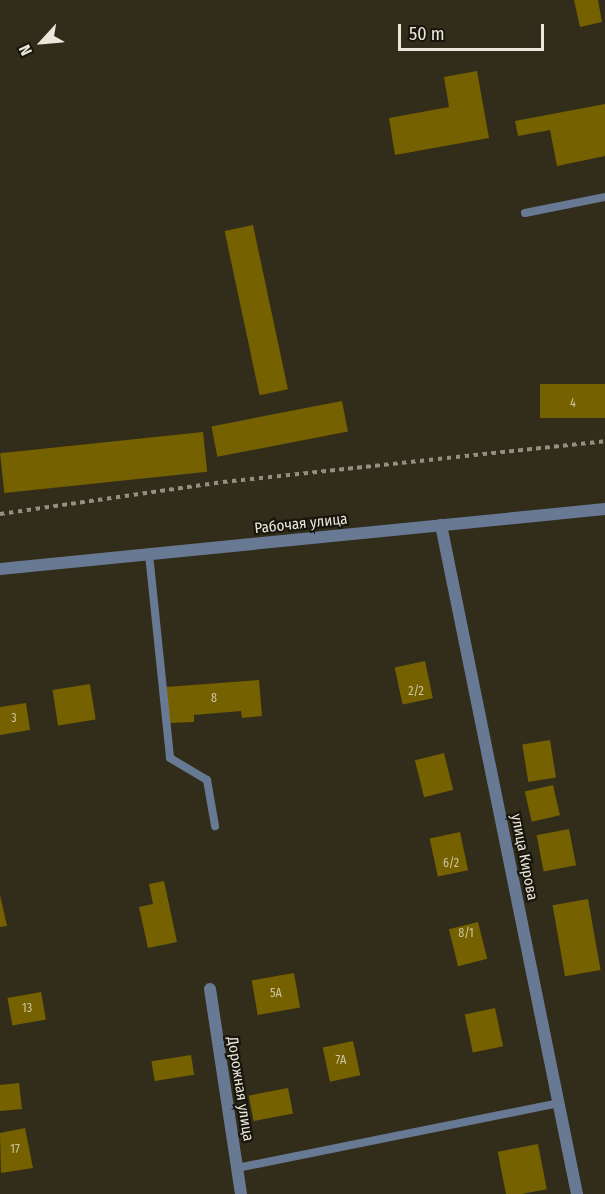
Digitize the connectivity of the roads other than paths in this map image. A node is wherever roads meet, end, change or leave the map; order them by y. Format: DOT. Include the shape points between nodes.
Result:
graph roads {
  1 [pos="605,197"];
  2 [pos="525,213"];
  3 [pos="605,509"];
  4 [pos="441,525"];
  5 [pos="148,554"];
  6 [pos="0,569"];
  7 [pos="215,826"];
  8 [pos="210,989"];
  9 [pos="558,1103"];
  10 [pos="237,1168"];
  11 [pos="241,1194"];
  12 [pos="577,1194"];
  1 -- 2 [label="lane"];
  3 -- 4 [label="street, Рабочая улица"];
  4 -- 5 [label="street, Рабочая улица"];
  4 -- 9 [label="street, улица Кирова"];
  5 -- 6 [label="street, Рабочая улица"];
  5 -- 7 [label="lane" via="170,758 207,780"];
  8 -- 10 [label="street, Дорожная улица"];
  9 -- 10 [label="lane"];
  9 -- 12 [label="street, улица Кирова"];
  10 -- 11 [label="street, Дорожная улица"];
}
